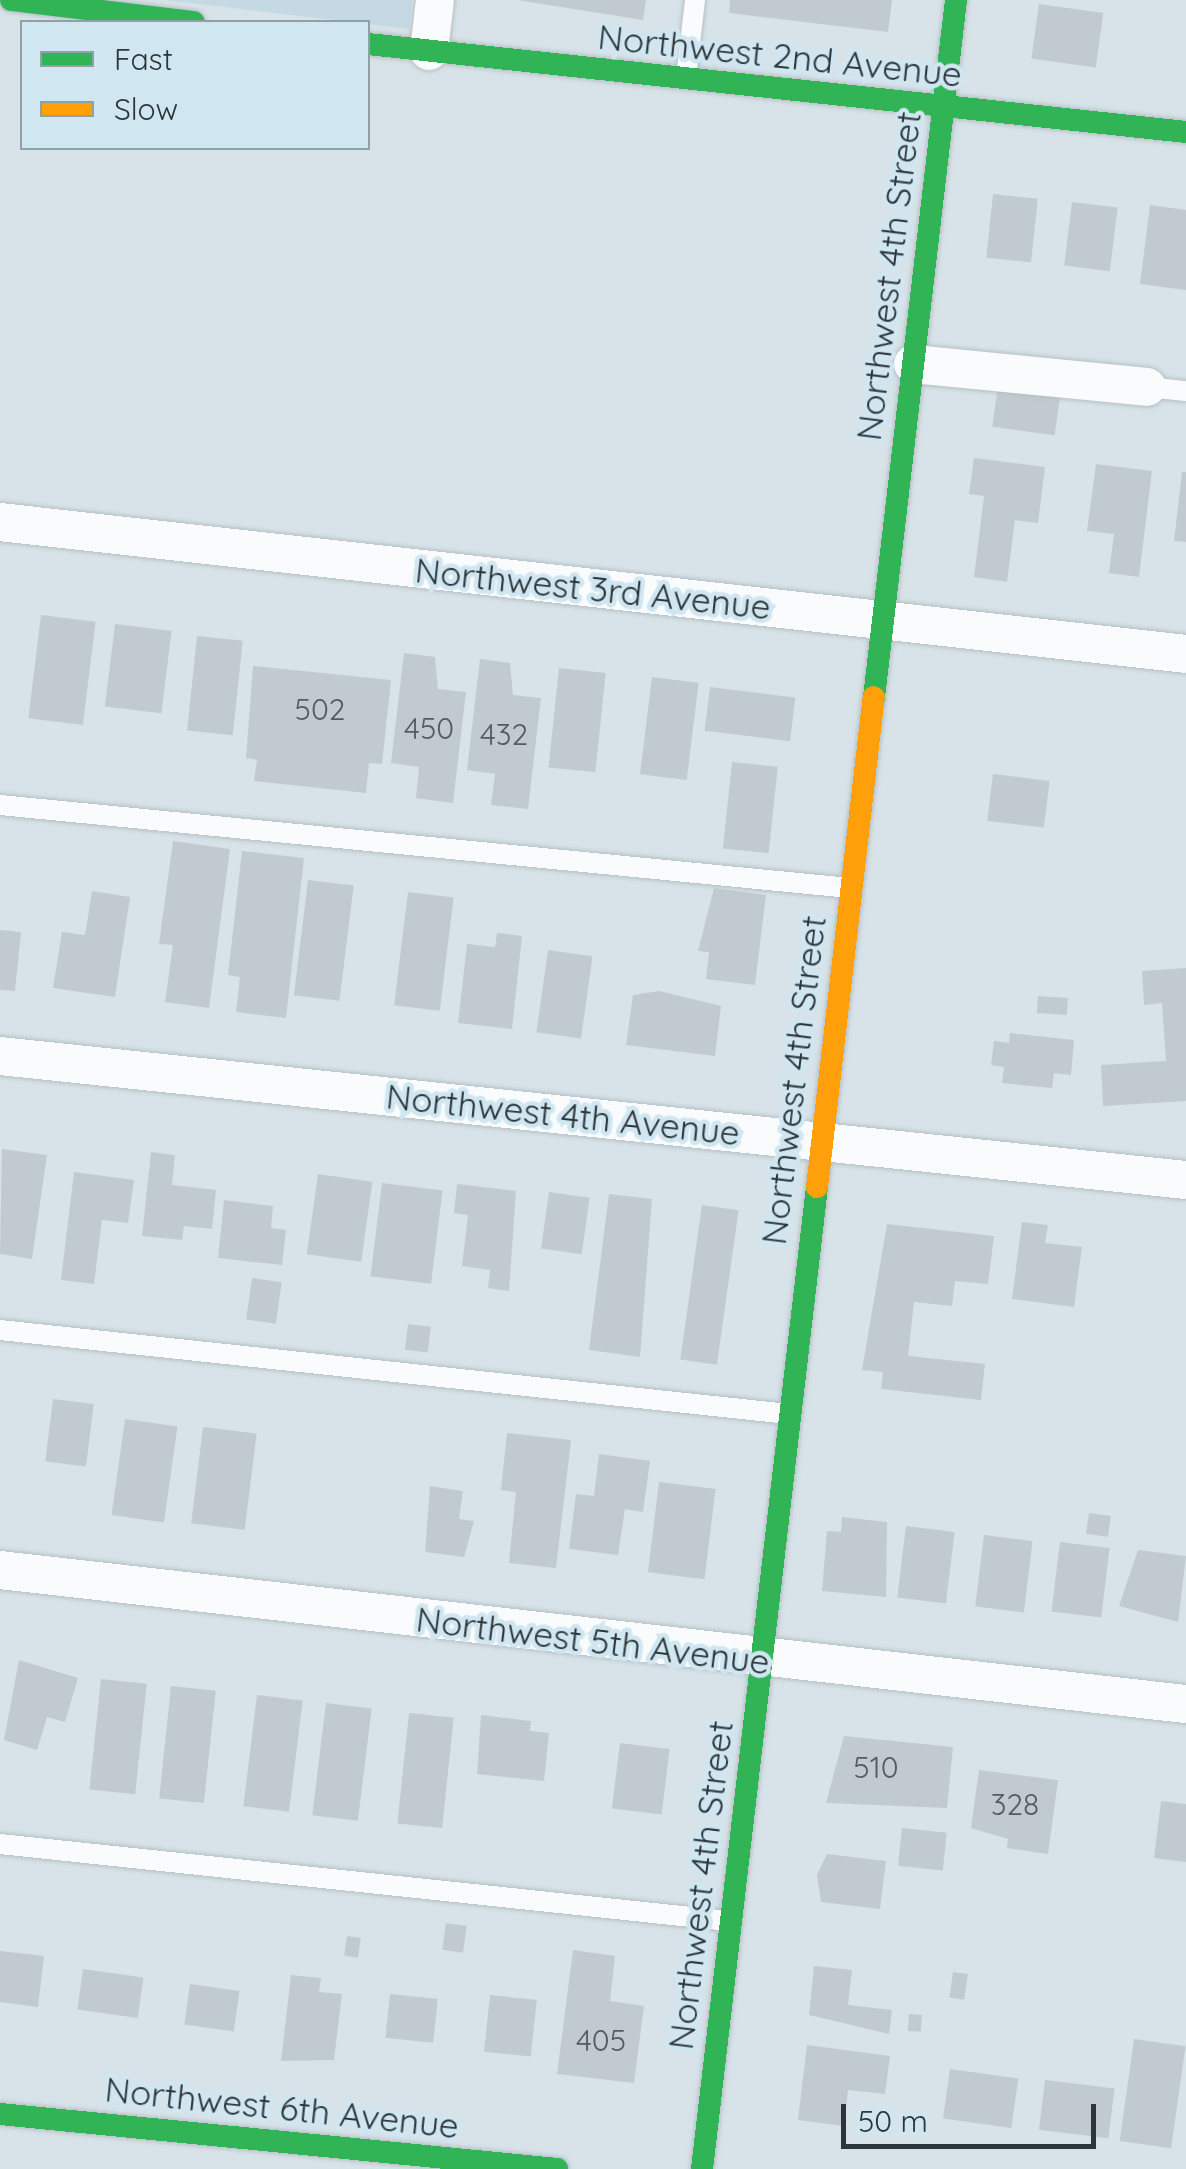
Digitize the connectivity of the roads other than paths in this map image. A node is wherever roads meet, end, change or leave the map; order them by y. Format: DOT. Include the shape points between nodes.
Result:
graph roads {
  1 [pos="11,0"];
  2 [pos="435,0"];
  3 [pos="694,0"];
  4 [pos="956,0"];
  5 [pos="177,20"];
  6 [pos="370,44"];
  7 [pos="429,51"];
  8 [pos="686,80"];
  9 [pos="944,109"];
  10 [pos="1186,132"];
  11 [pos="913,364"];
  12 [pos="1146,387"];
  13 [pos="1186,392"];
  14 [pos="0,522"];
  15 [pos="882,621"];
  16 [pos="1186,654"];
  17 [pos="0,805"];
  18 [pos="851,888"];
  19 [pos="0,1056"];
  20 [pos="821,1140"];
  21 [pos="1186,1180"];
  22 [pos="0,1330"];
  23 [pos="790,1414"];
  24 [pos="0,1570"];
  25 [pos="762,1660"];
  26 [pos="1186,1704"];
  27 [pos="0,1844"];
  28 [pos="731,1921"];
  29 [pos="0,2114"];
  30 [pos="556,2169"];
  31 [pos="702,2169"];
  1 -- 5 [label="street"];
  2 -- 7 [label="street"];
  3 -- 8 [label="lane"];
  4 -- 9 [label="street, Northwest 4th Street"];
  6 -- 7 [label="street, Northwest 2nd Avenue"];
  7 -- 8 [label="street, Northwest 2nd Avenue"];
  8 -- 9 [label="street, Northwest 2nd Avenue"];
  9 -- 10 [label="street, Northwest 2nd Avenue"];
  9 -- 11 [label="street, Northwest 4th Street"];
  11 -- 12 [label="street"];
  11 -- 15 [label="street, Northwest 4th Street"];
  12 -- 13 [label="lane"];
  14 -- 15 [label="street, Northwest 3rd Avenue"];
  15 -- 16 [label="street, Northwest 3rd Avenue"];
  15 -- 18 [label="street, Northwest 4th Street"];
  17 -- 18 [label="lane"];
  18 -- 20 [label="street, Northwest 4th Street"];
  19 -- 20 [label="street, Northwest 4th Avenue"];
  20 -- 21 [label="street, Northwest 4th Avenue"];
  20 -- 23 [label="street, Northwest 4th Street"];
  22 -- 23 [label="lane"];
  23 -- 25 [label="street, Northwest 4th Street"];
  24 -- 25 [label="street, Northwest 5th Avenue"];
  25 -- 26 [label="street, Northwest 5th Avenue"];
  25 -- 28 [label="street, Northwest 4th Street"];
  27 -- 28 [label="lane"];
  28 -- 31 [label="street, Northwest 4th Street"];
  29 -- 30 [label="street, Northwest 6th Avenue"];
}
